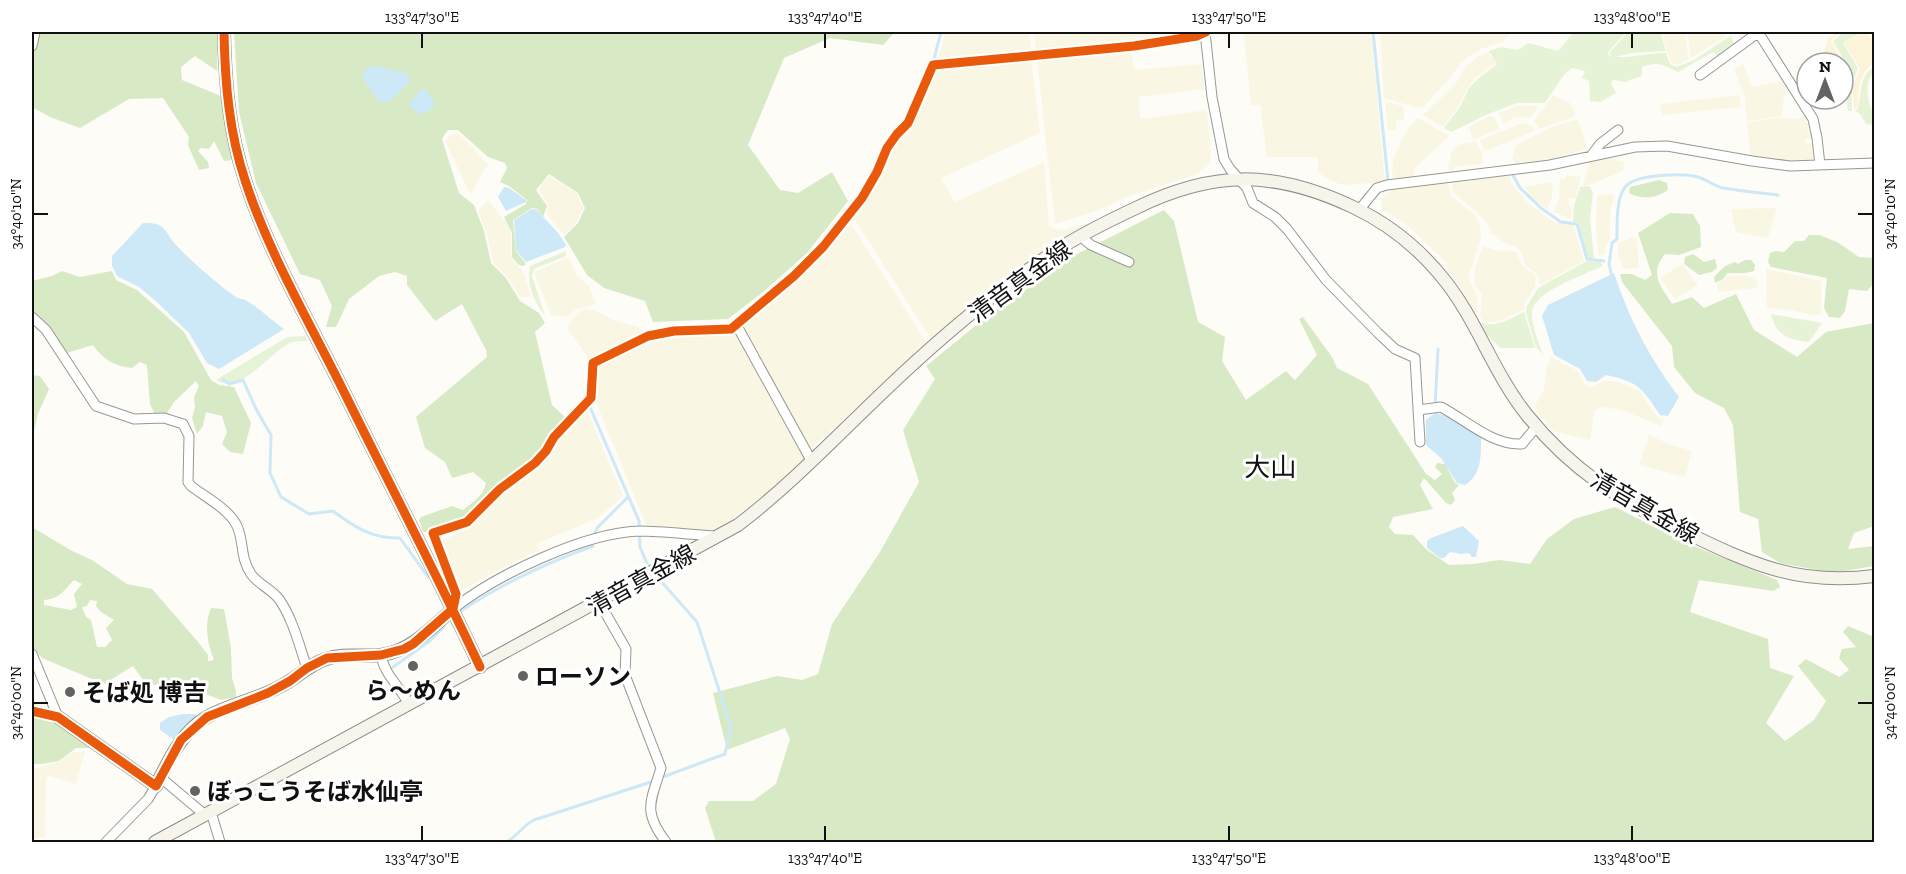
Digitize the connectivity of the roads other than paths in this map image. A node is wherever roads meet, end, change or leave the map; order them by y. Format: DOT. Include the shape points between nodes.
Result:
graph roads {
  1 [pos="35,32"];
  2 [pos="224,32"];
  3 [pos="1205,32"];
  4 [pos="1758,32"];
  5 [pos="32,46"];
  6 [pos="1700,75"];
  7 [pos="1618,130"];
  8 [pos="1591,156"];
  9 [pos="1875,163"];
  10 [pos="1820,165"];
  11 [pos="1237,179"];
  12 [pos="1359,210"];
  13 [pos="1081,237"];
  14 [pos="1129,262"];
  15 [pos="32,317"];
  16 [pos="736,324"];
  17 [pos="1418,410"];
  18 [pos="1537,426"];
  19 [pos="1420,442"];
  20 [pos="812,462"];
  21 [pos="721,536"];
  22 [pos="1875,576"];
  23 [pos="597,604"];
  24 [pos="453,609"];
  25 [pos="32,654"];
  26 [pos="381,655"];
  27 [pos="480,667"];
  28 [pos="307,668"];
  29 [pos="409,705"];
  30 [pos="58,717"];
  31 [pos="158,781"];
  32 [pos="208,813"];
  33 [pos="106,843"];
  34 [pos="155,843"];
  35 [pos="220,843"];
  36 [pos="666,843"];
  1 -- 5 [label="street"];
  2 -- 24 [label="main road" via="229,109 255,207 289,283"];
  3 -- 11 [label="street" via="1224,159"];
  4 -- 6 [label="street"];
  4 -- 10 [label="street" via="1813,119"];
  7 -- 8 [label="street"];
  8 -- 10 [label="street" via="1635,147 1667,146 1770,164"];
  8 -- 12 [label="street" via="1550,165 1387,185 1377,188"];
  9 -- 10 [label="street"];
  11 -- 12 [label="main road, 清音真金線" via="1298,185"];
  11 -- 13 [label="main road, 清音真金線" via="1203,184 1158,198"];
  11 -- 17 [label="street" via="1253,203 1287,229 1326,280 1378,333 1395,349 1415,358"];
  12 -- 18 [label="main road, 清音真金線" via="1399,234 1448,284 1512,395"];
  13 -- 14 [label="street"];
  13 -- 20 [label="main road, 清音真金線" via="1030,270 934,346"];
  15 -- 28 [label="street" via="46,330 96,406 134,418 164,418 183,424 189,436 188,482 236,524 246,566 278,598"];
  16 -- 20 [label="street"];
  17 -- 18 [label="street" via="1435,406 1492,438 1515,444 1522,444"];
  17 -- 19 [label="street"];
  18 -- 22 [label="main road, 清音真金線" via="1569,460 1605,489 1722,550 1800,576"];
  20 -- 21 [label="main road, 清音真金線" via="764,506"];
  21 -- 23 [label="main road, 清音真金線"];
  21 -- 24 [label="street" via="640,531 618,534 533,561"];
  23 -- 27 [label="main road, 清音真金線"];
  23 -- 36 [label="street" via="626,649 625,675 662,768 650,801 655,828"];
  24 -- 26 [label="main road" via="413,644"];
  24 -- 27 [label="main road"];
  25 -- 30 [label="street"];
  26 -- 28 [label="main road" via="327,658"];
  26 -- 29 [label="street" via="386,671"];
  27 -- 29 [label="main road, 清音真金線"];
  28 -- 31 [label="main road" via="279,688 207,717 181,740"];
  29 -- 32 [label="main road, 清音真金線"];
  30 -- 31 [label="main road"];
  31 -- 32 [label="street"];
  31 -- 33 [label="street" via="148,799"];
  32 -- 34 [label="main road, 清音真金線"];
  32 -- 35 [label="street"];
}
